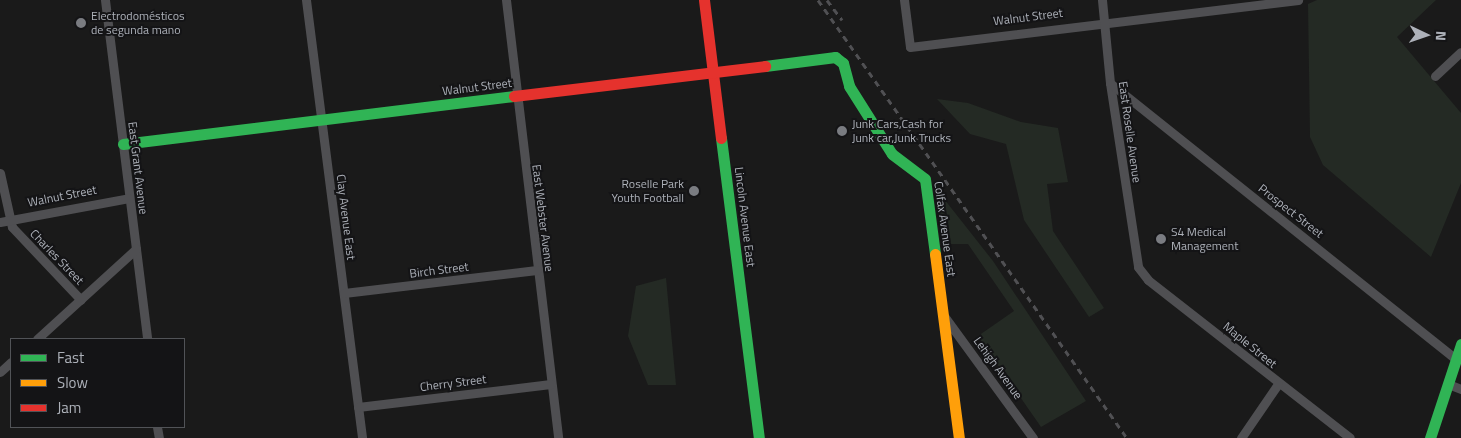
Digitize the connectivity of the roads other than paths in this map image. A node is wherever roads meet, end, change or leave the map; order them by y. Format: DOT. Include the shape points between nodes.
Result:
graph roads {
  1 [pos="105,0"];
  2 [pos="306,0"];
  3 [pos="506,0"];
  4 [pos="704,0"];
  5 [pos="904,0"];
  6 [pos="1102,0"];
  7 [pos="1298,0"];
  8 [pos="1104,21"];
  9 [pos="1461,52"];
  10 [pos="834,57"];
  11 [pos="713,72"];
  12 [pos="1435,76"];
  13 [pos="1110,83"];
  14 [pos="516,96"];
  15 [pos="321,120"];
  16 [pos="123,144"];
  17 [pos="0,173"];
  18 [pos="129,198"];
  19 [pos="4,221"];
  20 [pos="136,248"];
  21 [pos="1138,267"];
  22 [pos="537,270"];
  23 [pos="344,293"];
  24 [pos="81,300"];
  25 [pos="943,314"];
  26 [pos="38,338"];
  27 [pos="147,338"];
  28 [pos="1461,344"];
  29 [pos="1456,359"];
  30 [pos="10,363"];
  31 [pos="0,372"];
  32 [pos="551,384"];
  33 [pos="1278,384"];
  34 [pos="1448,384"];
  35 [pos="1461,389"];
  36 [pos="358,407"];
  37 [pos="362,438"];
  38 [pos="558,438"];
  39 [pos="759,438"];
  40 [pos="959,438"];
  41 [pos="1033,438"];
  42 [pos="1241,438"];
  43 [pos="1350,438"];
  44 [pos="1430,438"];
  1 -- 16 [label="street, East Grant Avenue"];
  2 -- 15 [label="street, Clay Avenue East"];
  3 -- 14 [label="street, East Webster Avenue"];
  4 -- 11 [label="street, Lincoln Avenue East"];
  5 -- 8 [label="street, Walnut Street" via="910,47"];
  6 -- 8 [label="street, East Roselle Avenue"];
  7 -- 8 [label="street, Walnut Street"];
  8 -- 13 [label="street, East Roselle Avenue"];
  9 -- 12 [label="street"];
  10 -- 11 [label="street, Walnut Street"];
  10 -- 25 [label="street, Colfax Avenue East" via="843,63 849,86 892,154 925,179"];
  11 -- 14 [label="street, Walnut Street"];
  11 -- 39 [label="street, Lincoln Avenue East"];
  13 -- 21 [label="street, East Roselle Avenue"];
  13 -- 29 [label="street, Prospect Street"];
  14 -- 15 [label="street, Walnut Street"];
  14 -- 22 [label="street, East Webster Avenue"];
  15 -- 16 [label="street, Walnut Street"];
  15 -- 23 [label="street, Clay Avenue East"];
  16 -- 18 [label="street, East Grant Avenue"];
  17 -- 19 [label="street, Charles Street"];
  18 -- 19 [label="street, Walnut Street"];
  18 -- 20 [label="street, East Grant Avenue"];
  19 -- 24 [label="street, Charles Street"];
  20 -- 24 [label="street"];
  20 -- 27 [label="street, East Grant Avenue"];
  21 -- 33 [label="street, Maple Street" via="1148,280"];
  22 -- 23 [label="street, Birch Street"];
  22 -- 32 [label="street, East Webster Avenue"];
  23 -- 36 [label="street, Clay Avenue East"];
  24 -- 26 [label="street"];
  25 -- 40 [label="street, Colfax Avenue East"];
  25 -- 41 [label="street, Lehigh Avenue"];
  28 -- 29 [label="street"];
  29 -- 34 [label="street"];
  30 -- 31 [label="street"];
  32 -- 36 [label="street, Cherry Street"];
  32 -- 38 [label="street, East Webster Avenue"];
  33 -- 42 [label="street"];
  33 -- 43 [label="street, Maple Street"];
  34 -- 35 [label="street"];
  34 -- 44 [label="street"];
  36 -- 37 [label="street, Clay Avenue East"];
}
